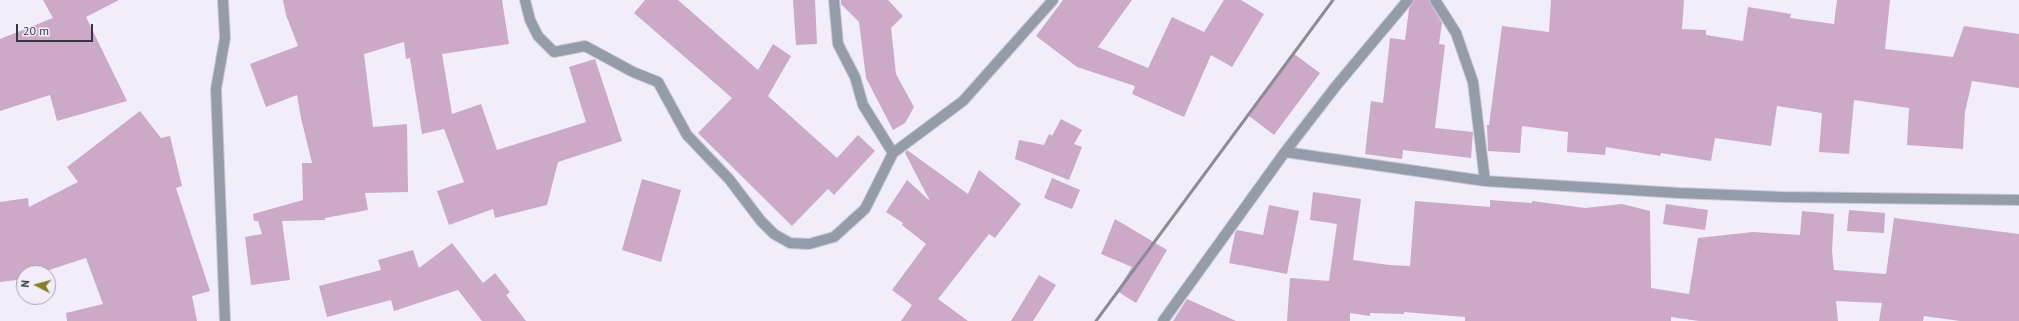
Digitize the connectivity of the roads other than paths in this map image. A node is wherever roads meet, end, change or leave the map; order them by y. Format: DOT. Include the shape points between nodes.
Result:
graph roads {
  1 [pos="223,0"];
  2 [pos="525,0"];
  3 [pos="834,0"];
  4 [pos="1053,0"];
  5 [pos="1408,0"];
  6 [pos="1435,0"];
  7 [pos="1285,152"];
  8 [pos="893,153"];
  9 [pos="1485,181"];
  10 [pos="2019,200"];
  11 [pos="225,321"];
  12 [pos="1163,321"];
  1 -- 11 [label="street" via="225,38 216,89"];
  2 -- 8 [label="street" via="530,20 538,36 554,52 585,46 633,72 658,82 687,135 729,179 761,221 774,234 790,243 809,244 834,237 865,209"];
  3 -- 8 [label="street" via="838,44 855,77 863,105"];
  4 -- 8 [label="street" via="963,101"];
  5 -- 7 [label="street"];
  6 -- 9 [label="street" via="1456,33 1473,82"];
  7 -- 9 [label="street"];
  7 -- 12 [label="street"];
  9 -- 10 [label="street" via="1782,197"];
}
